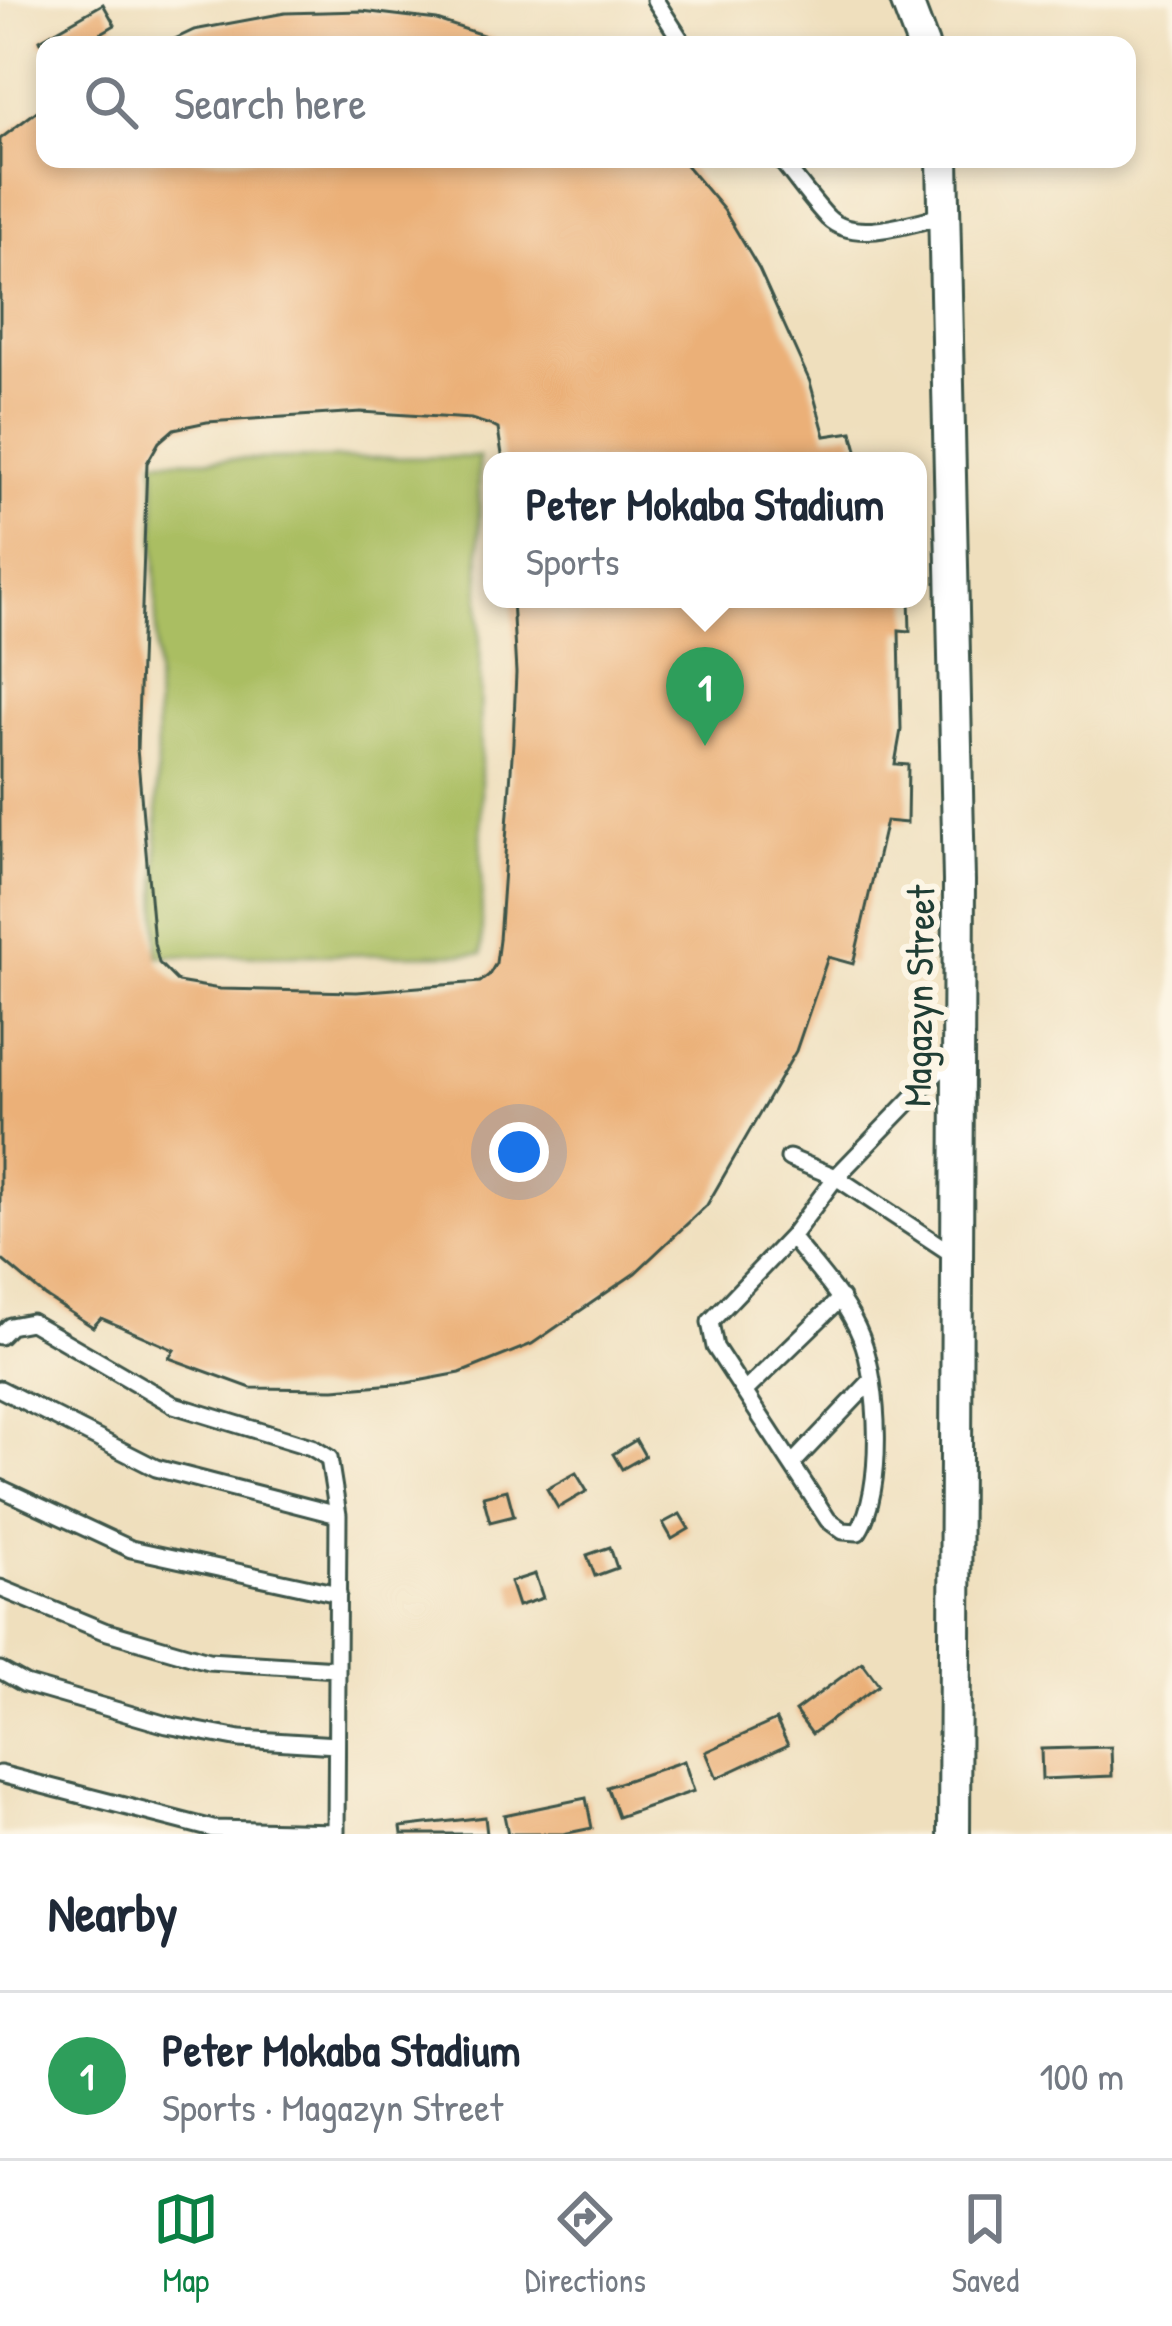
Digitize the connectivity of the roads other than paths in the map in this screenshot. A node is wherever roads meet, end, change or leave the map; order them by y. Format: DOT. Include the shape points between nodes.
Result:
graph roads {
  1 [pos="655,0"];
  2 [pos="906,0"];
  3 [pos="678,36"];
  4 [pos="919,36"];
  5 [pos="787,168"];
  6 [pos="944,168"];
  7 [pos="947,215"];
  8 [pos="957,1052"];
  9 [pos="789,1158"];
  10 [pos="836,1178"];
  11 [pos="790,1237"];
  12 [pos="954,1255"];
  13 [pos="841,1298"];
  14 [pos="0,1336"];
  15 [pos="872,1381"];
  16 [pos="0,1389"];
  17 [pos="743,1392"];
  18 [pos="792,1464"];
  19 [pos="0,1488"];
  20 [pos="338,1515"];
  21 [pos="0,1588"];
  22 [pos="338,1594"];
  23 [pos="337,1669"];
  24 [pos="0,1670"];
  25 [pos="336,1745"];
  26 [pos="0,1774"];
  27 [pos="336,1833"];
  28 [pos="954,1834"];
  1 -- 3 [label="lane"];
  2 -- 4 [label="street"];
  5 -- 7 [label="lane" via="845,227 872,230"];
  6 -- 7 [label="street, Magazyn Street"];
  7 -- 8 [label="street, Magazyn Street"];
  8 -- 10 [label="lane"];
  8 -- 12 [label="street, Magazyn Street"];
  9 -- 10 [label="lane"];
  10 -- 11 [label="lane"];
  10 -- 12 [label="lane"];
  11 -- 13 [label="lane"];
  11 -- 17 [label="lane" via="710,1322 715,1347"];
  12 -- 28 [label="street, Magazyn Street"];
  13 -- 15 [label="lane"];
  13 -- 17 [label="lane"];
  14 -- 20 [label="lane" via="31,1322 174,1405 311,1447 328,1458"];
  15 -- 18 [label="lane"];
  15 -- 18 [label="lane" via="876,1445 858,1532 834,1526"];
  16 -- 20 [label="lane" via="156,1468"];
  17 -- 18 [label="lane"];
  19 -- 22 [label="lane" via="131,1549"];
  20 -- 22 [label="lane"];
  21 -- 23 [label="lane" via="104,1631 208,1661"];
  22 -- 23 [label="lane"];
  23 -- 25 [label="lane"];
  24 -- 25 [label="lane" via="167,1725"];
  25 -- 27 [label="lane"];
  26 -- 27 [label="lane" via="213,1829"];
}
